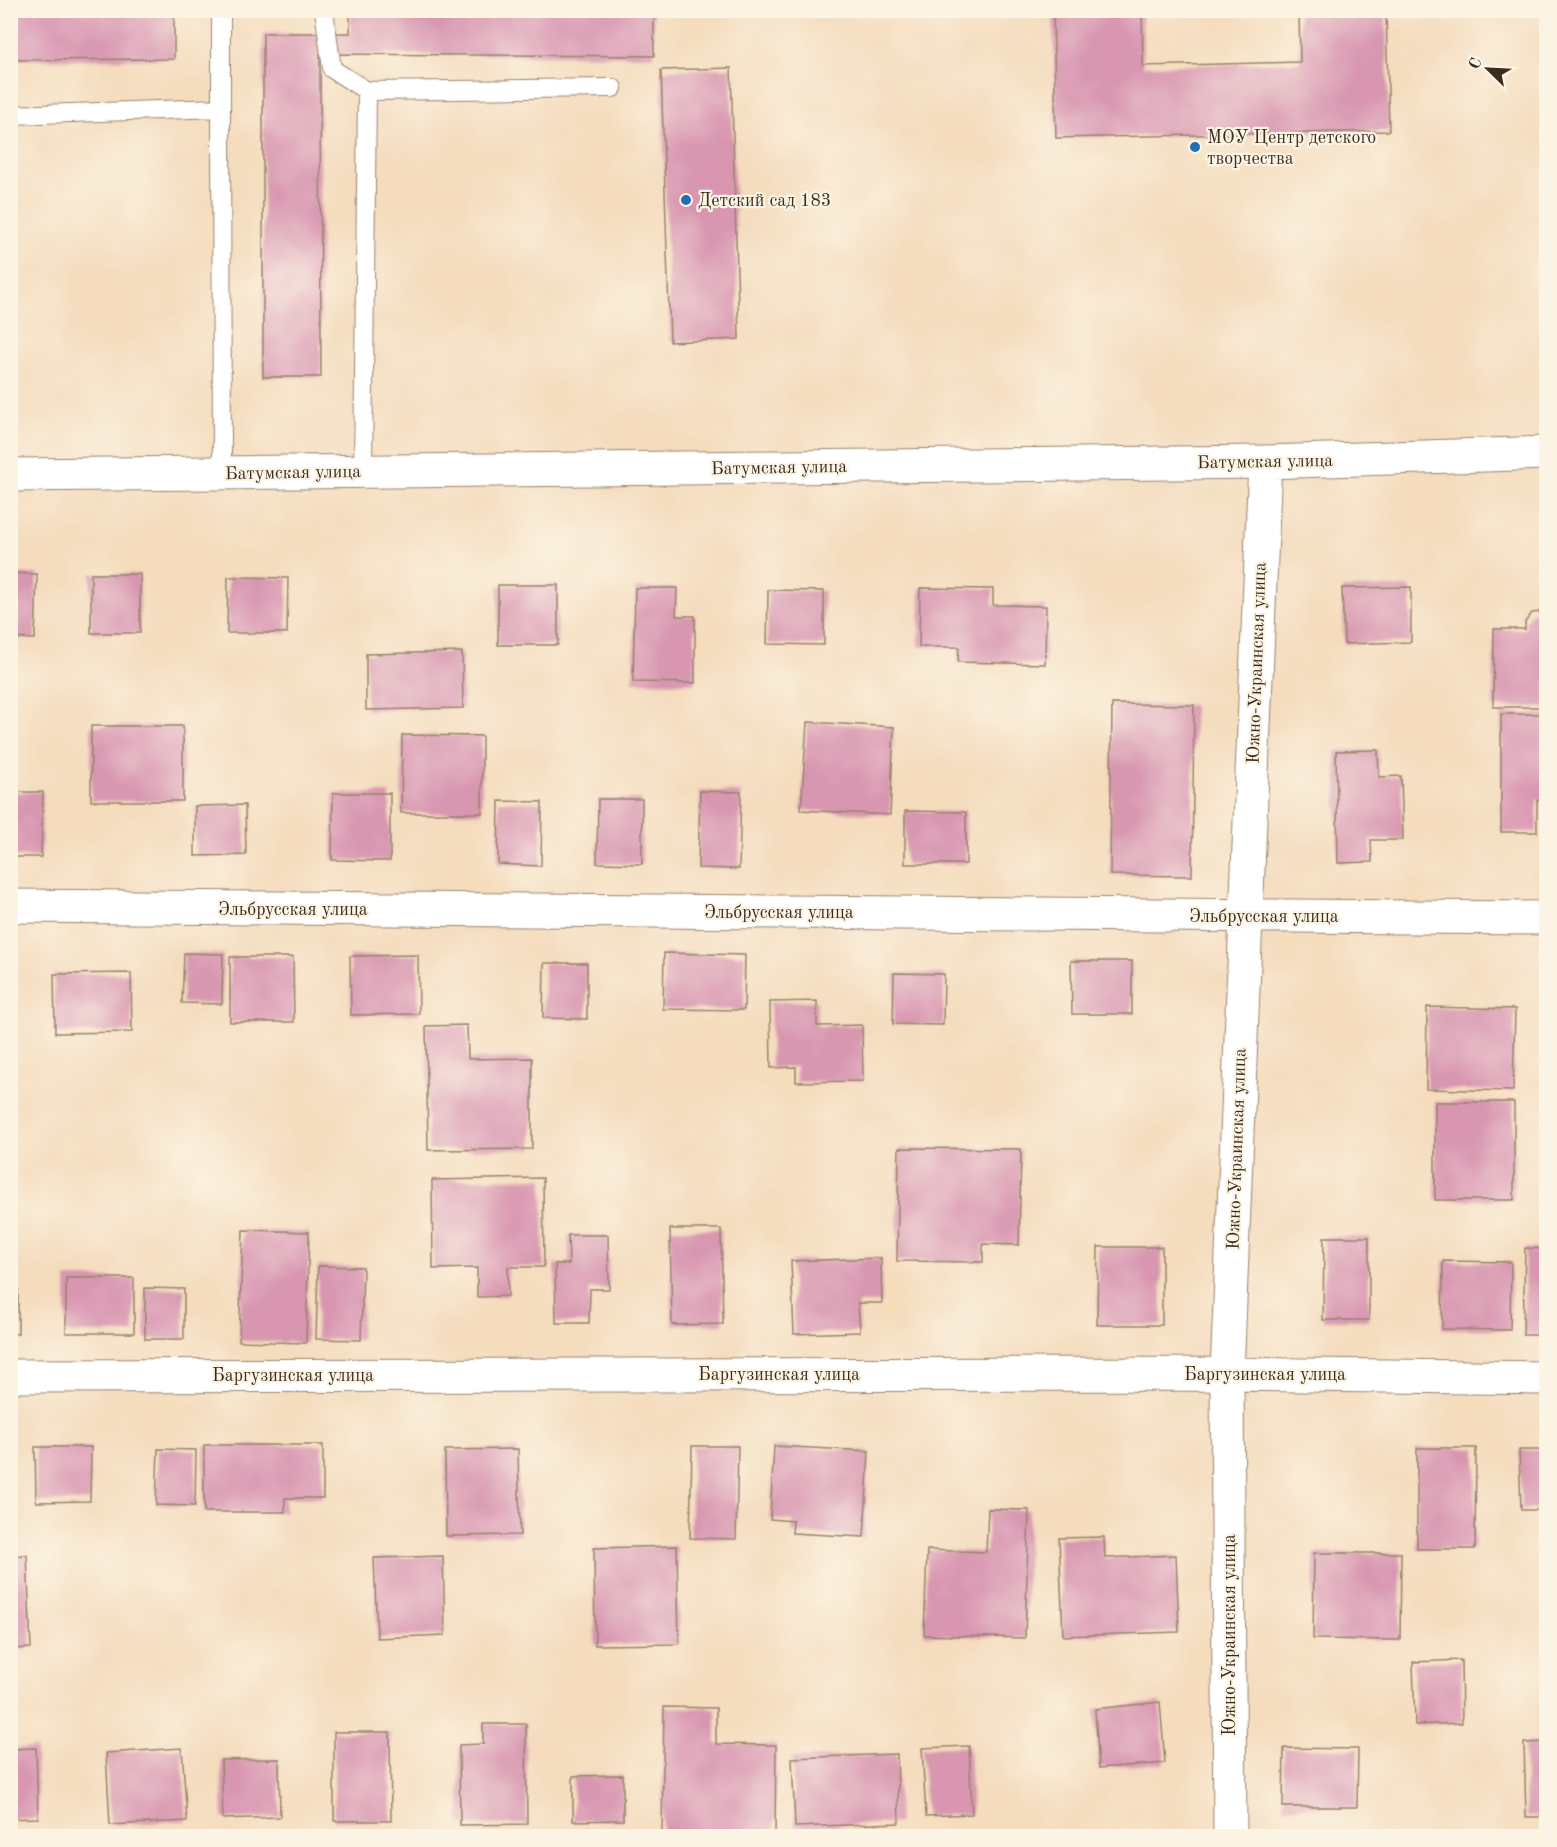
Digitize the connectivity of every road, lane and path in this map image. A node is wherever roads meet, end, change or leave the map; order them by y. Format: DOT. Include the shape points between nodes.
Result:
graph roads {
  1 [pos="220,10"];
  2 [pos="324,10"];
  3 [pos="613,88"];
  4 [pos="367,91"];
  5 [pos="221,108"];
  6 [pos="10,115"];
  7 [pos="1546,453"];
  8 [pos="1265,462"];
  9 [pos="363,471"];
  10 [pos="222,472"];
  11 [pos="10,475"];
  12 [pos="10,906"];
  13 [pos="1245,915"];
  14 [pos="1546,918"];
  15 [pos="1227,1374"];
  16 [pos="10,1376"];
  17 [pos="1546,1378"];
  18 [pos="1230,1836"];
  1 -- 5 [label="lane"];
  2 -- 4 [label="lane" via="332,69"];
  3 -- 4 [label="lane"];
  4 -- 9 [label="lane"];
  5 -- 6 [label="lane"];
  5 -- 10 [label="lane"];
  7 -- 8 [label="street, Батумская улица"];
  8 -- 9 [label="street, Батумская улица"];
  8 -- 13 [label="street, Южно-Украинская улица"];
  9 -- 10 [label="street, Батумская улица"];
  10 -- 11 [label="street, Батумская улица"];
  12 -- 13 [label="street, Эльбрусская улица"];
  13 -- 14 [label="street, Эльбрусская улица"];
  13 -- 15 [label="street, Южно-Украинская улица"];
  15 -- 16 [label="street, Баргузинская улица"];
  15 -- 17 [label="street, Баргузинская улица"];
  15 -- 18 [label="street, Южно-Украинская улица"];
}
